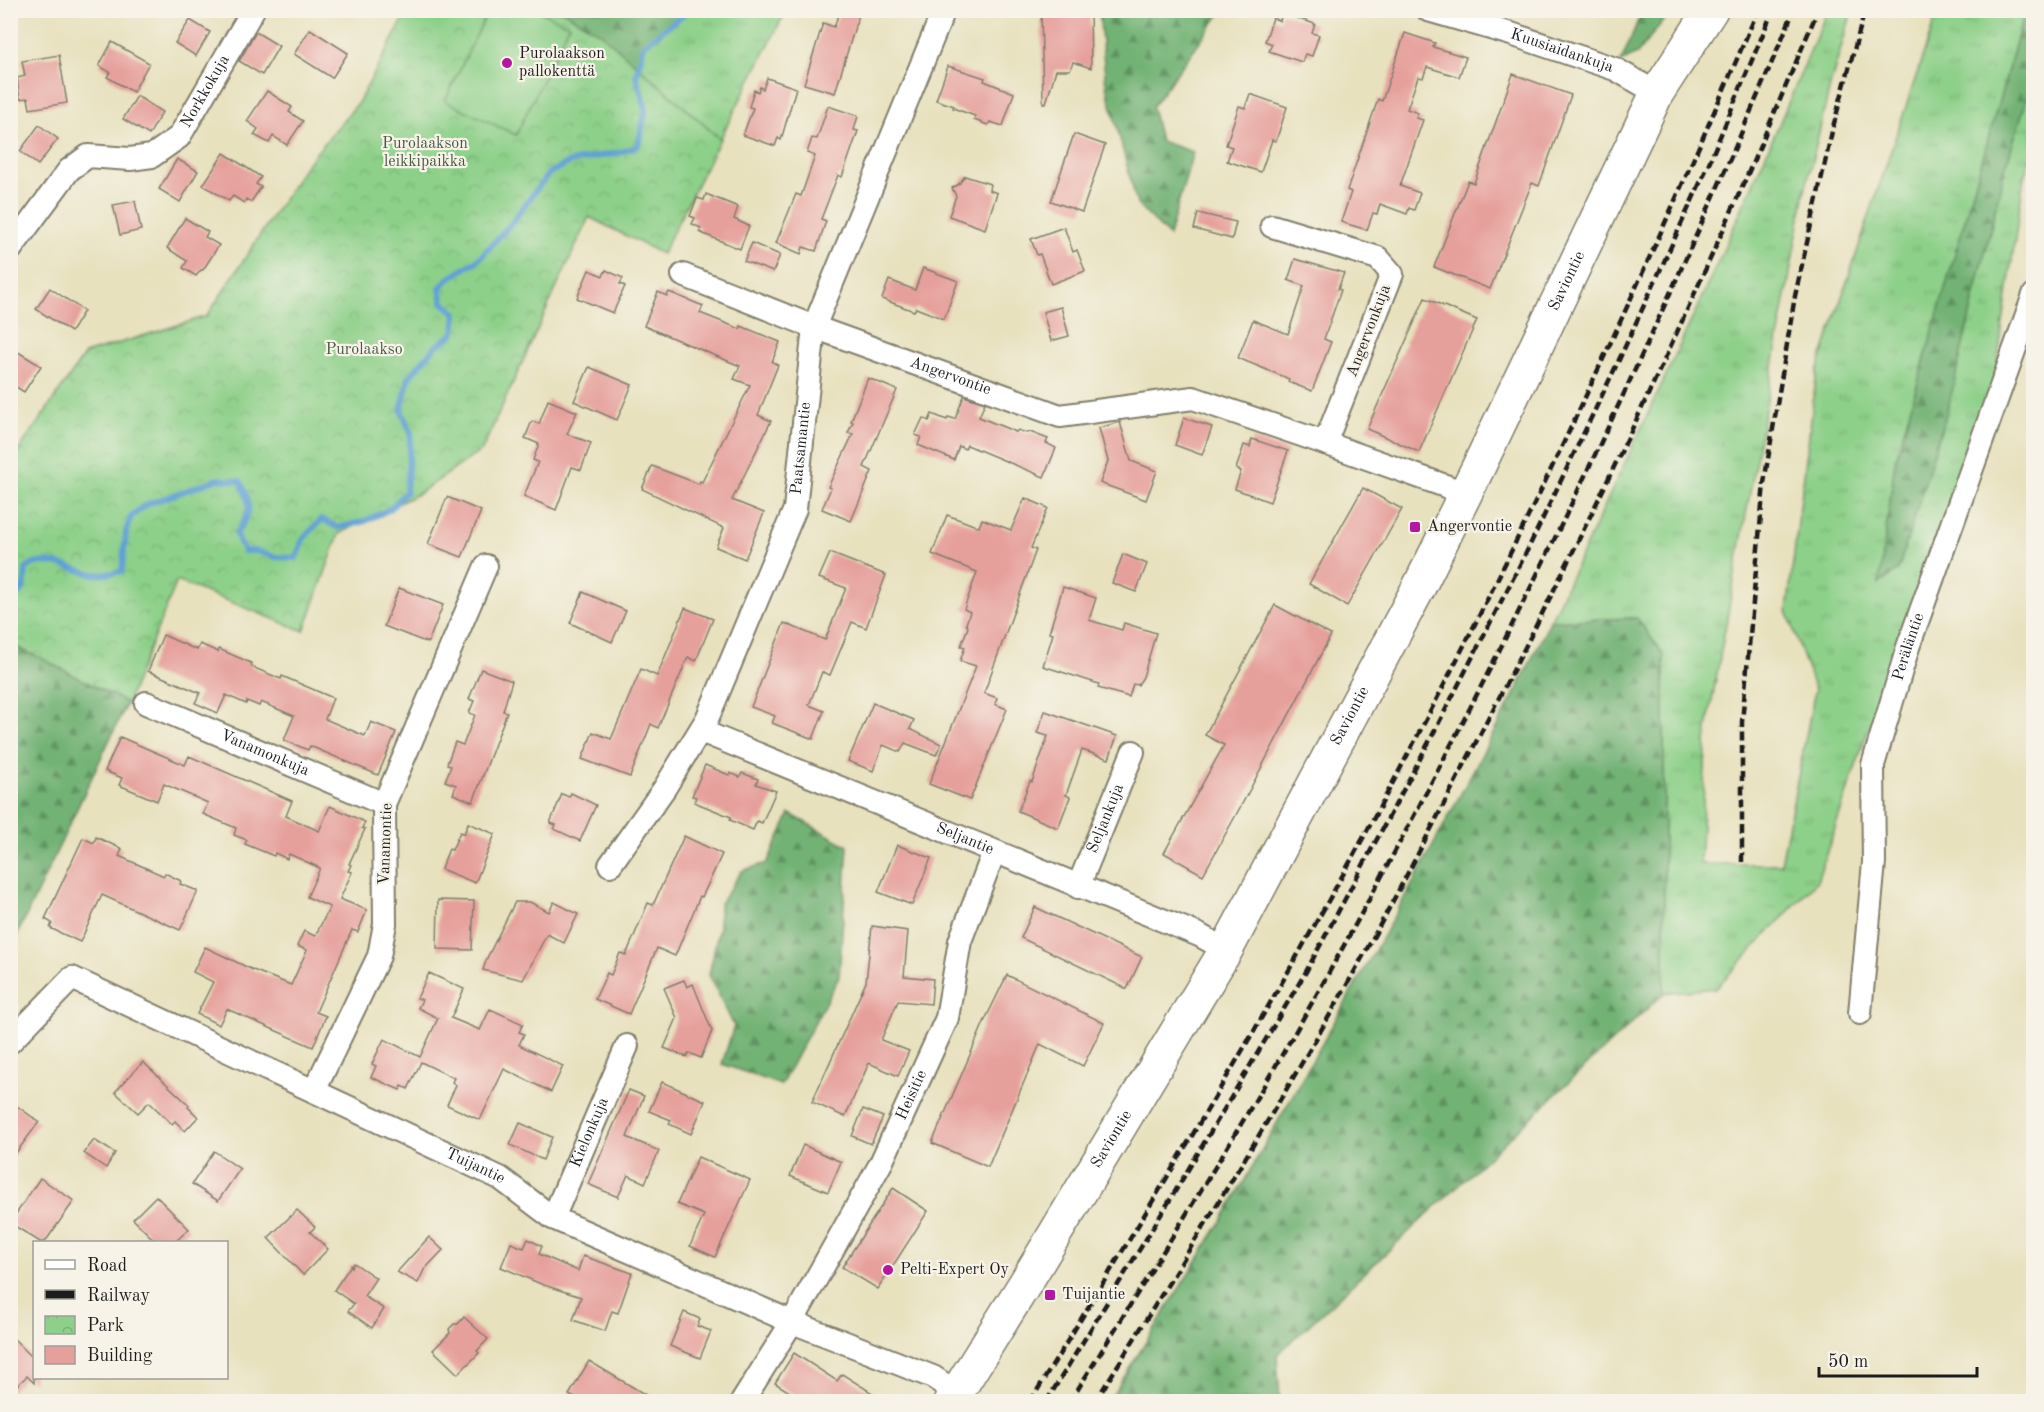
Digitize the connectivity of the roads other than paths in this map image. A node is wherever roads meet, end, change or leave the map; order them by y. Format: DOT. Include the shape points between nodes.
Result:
graph roads {
  1 [pos="253,10"];
  2 [pos="944,10"];
  3 [pos="1428,10"];
  4 [pos="1712,10"];
  5 [pos="1657,93"];
  6 [pos="1272,226"];
  7 [pos="10,250"];
  8 [pos="683,275"];
  9 [pos="2034,296"];
  10 [pos="814,327"];
  11 [pos="1326,443"];
  12 [pos="1465,494"];
  13 [pos="486,566"];
  14 [pos="146,703"];
  15 [pos="701,731"];
  16 [pos="1133,752"];
  17 [pos="384,804"];
  18 [pos="994,852"];
  19 [pos="610,865"];
  20 [pos="1078,887"];
  21 [pos="1226,950"];
  22 [pos="1860,1013"];
  23 [pos="10,1042"];
  24 [pos="627,1046"];
  25 [pos="314,1091"];
  26 [pos="553,1218"];
  27 [pos="792,1322"];
  28 [pos="954,1397"];
  29 [pos="742,1401"];
  1 -- 7 [label="street, Norkkokuja" via="179,136 152,156 88,156 69,170"];
  2 -- 10 [label="street, Paatsamantie"];
  3 -- 5 [label="street, Kuusiaidankuja" via="1615,69"];
  4 -- 5 [label="main road, Saviontie"];
  5 -- 12 [label="main road, Saviontie"];
  6 -- 11 [label="street, Angervonkuja" via="1378,258 1392,274"];
  8 -- 10 [label="street, Angervontie"];
  9 -- 22 [label="street, Peräläntie" via="1908,647 1873,765 1874,862"];
  10 -- 11 [label="street, Angervontie" via="1060,417 1193,398"];
  10 -- 15 [label="street, Paatsamantie" via="795,509"];
  11 -- 12 [label="street, Angervontie"];
  12 -- 21 [label="main road, Saviontie"];
  13 -- 17 [label="street, Vanamontie"];
  14 -- 17 [label="street, Vanamonkuja"];
  15 -- 18 [label="street, Seljantie"];
  15 -- 19 [label="street, Paatsamantie"];
  16 -- 20 [label="street, Seljankuja"];
  17 -- 25 [label="street, Vanamontie" via="385,924 379,956"];
  18 -- 20 [label="street, Seljantie"];
  18 -- 27 [label="street, Heisitie" via="960,941 947,1018 881,1162"];
  20 -- 21 [label="street, Seljantie" via="1199,935"];
  21 -- 28 [label="main road, Saviontie"];
  23 -- 25 [label="street, Tuijantie" via="72,978"];
  24 -- 26 [label="street, Kielonkuja"];
  25 -- 26 [label="street, Tuijantie" via="500,1178"];
  26 -- 27 [label="street, Tuijantie"];
  27 -- 28 [label="street, Tuijantie" via="933,1377"];
  27 -- 29 [label="street, Heisitie"];
}
